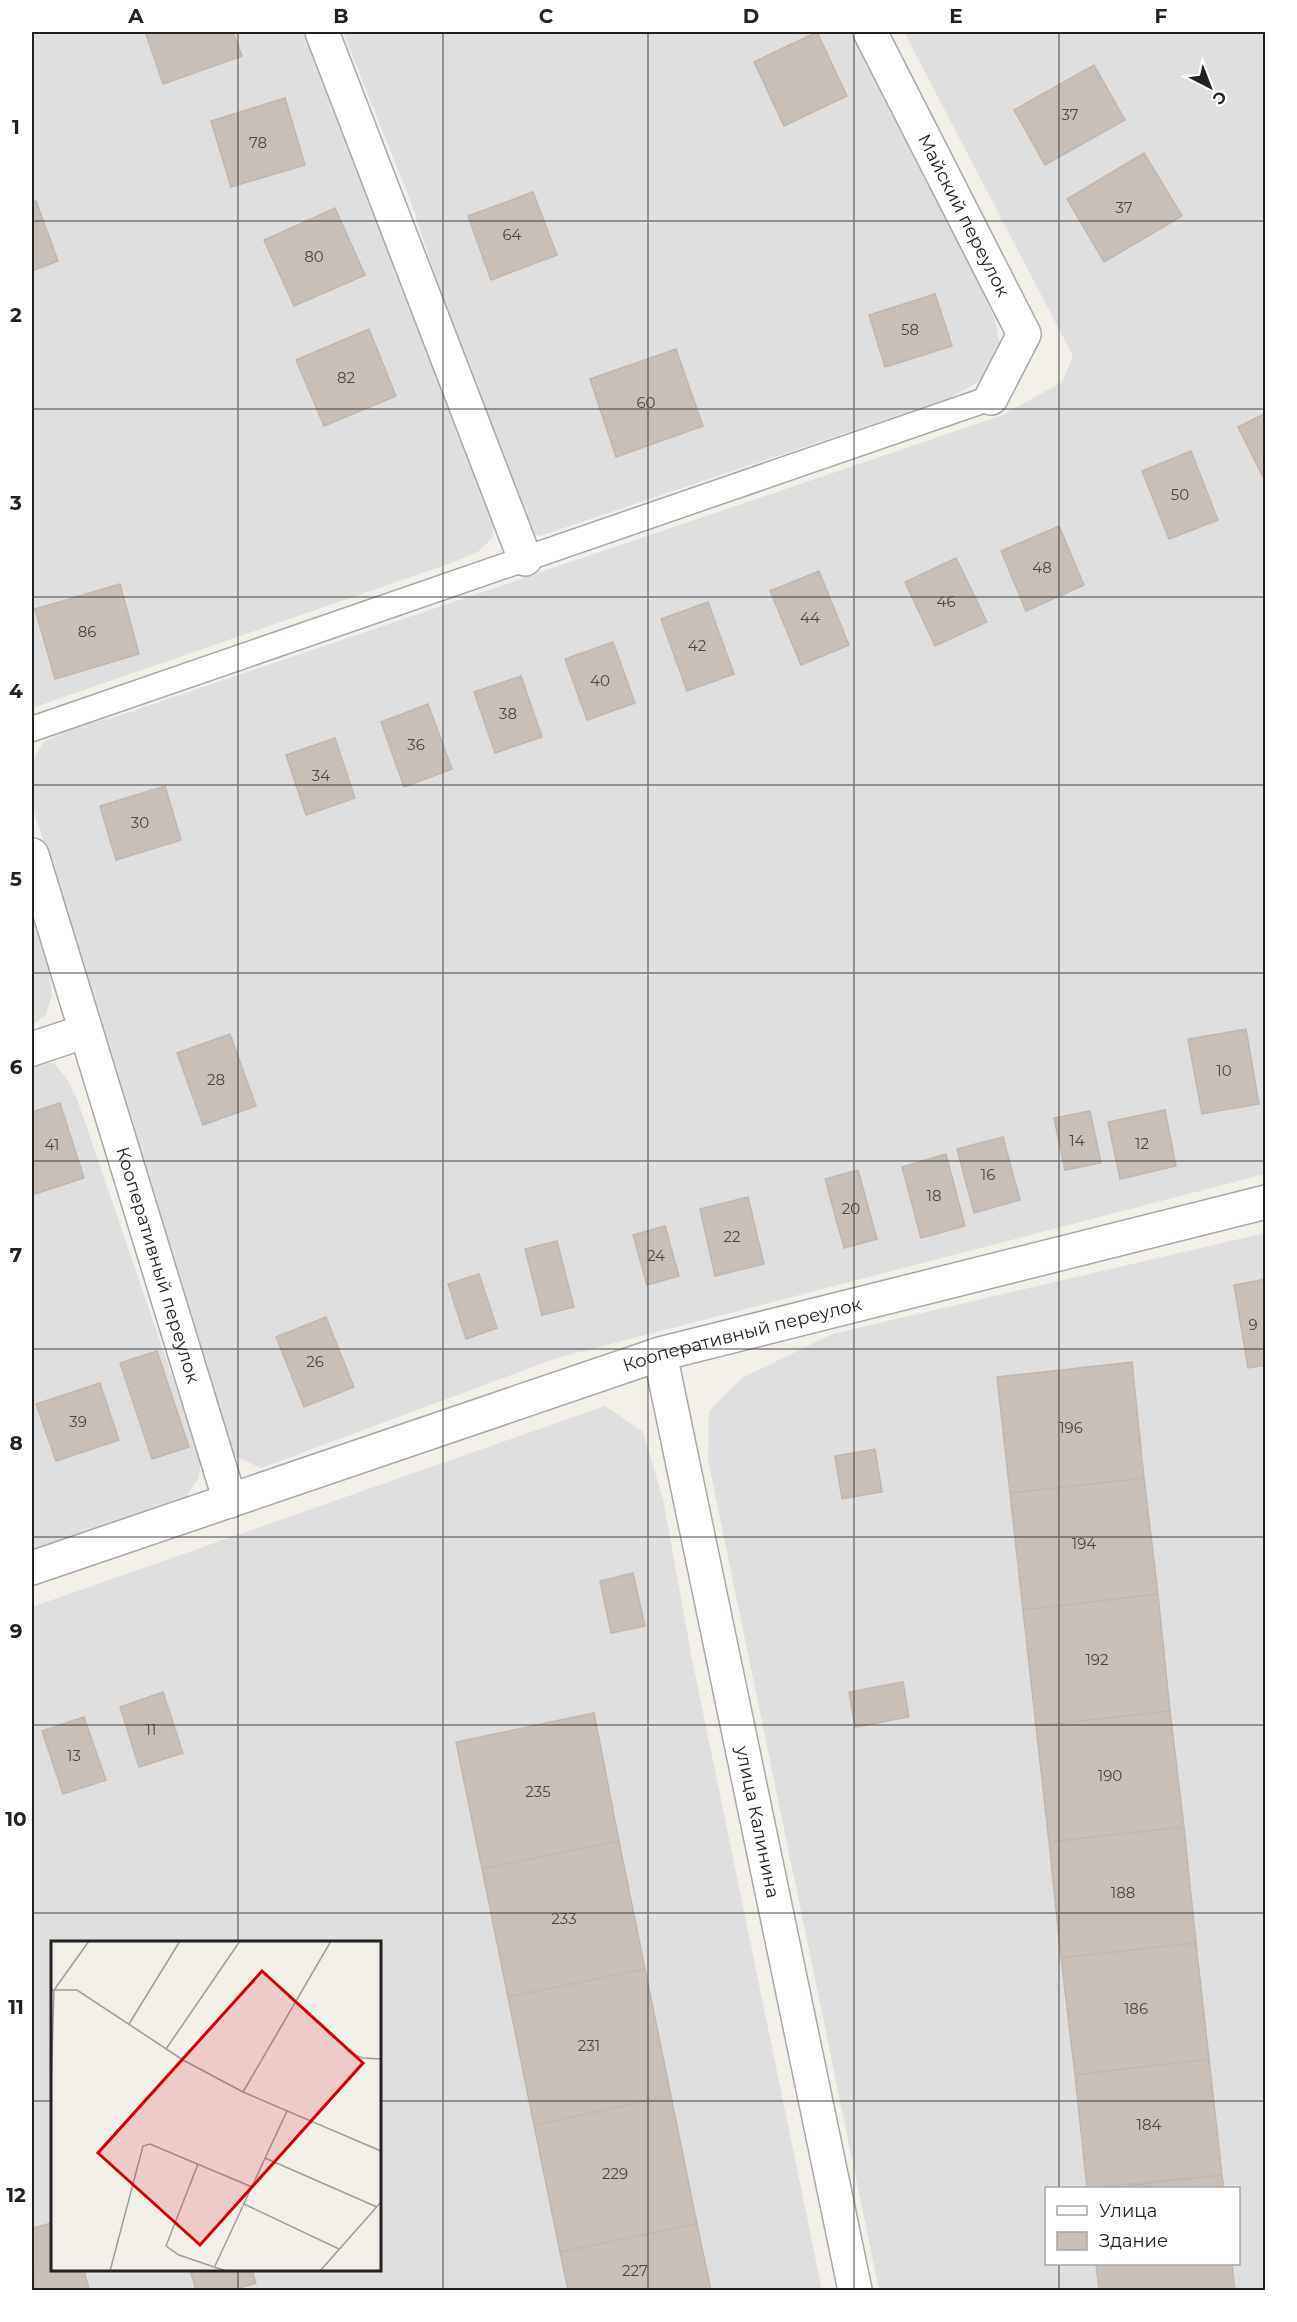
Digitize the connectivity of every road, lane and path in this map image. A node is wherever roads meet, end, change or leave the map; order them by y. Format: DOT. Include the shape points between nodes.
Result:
graph roads {
  1 [pos="322,32"];
  2 [pos="870,32"];
  3 [pos="991,398"];
  4 [pos="525,559"];
  5 [pos="32,729"];
  6 [pos="32,855"];
  7 [pos="86,1031"];
  8 [pos="32,1049"];
  9 [pos="1266,1202"];
  10 [pos="660,1354"];
  11 [pos="230,1501"];
  12 [pos="32,1568"];
  13 [pos="855,2290"];
  1 -- 4 [label="street"];
  2 -- 3 [label="street, Майский переулок" via="1024,334"];
  3 -- 4 [label="lane"];
  4 -- 5 [label="lane"];
  6 -- 7 [label="street, Кооперативный переулок"];
  7 -- 8 [label="street"];
  7 -- 11 [label="street, Кооперативный переулок"];
  9 -- 10 [label="street, Кооперативный переулок"];
  10 -- 11 [label="street, Кооперативный переулок"];
  10 -- 13 [label="street, улица Калинина"];
  11 -- 12 [label="street, Кооперативный переулок"];
}
